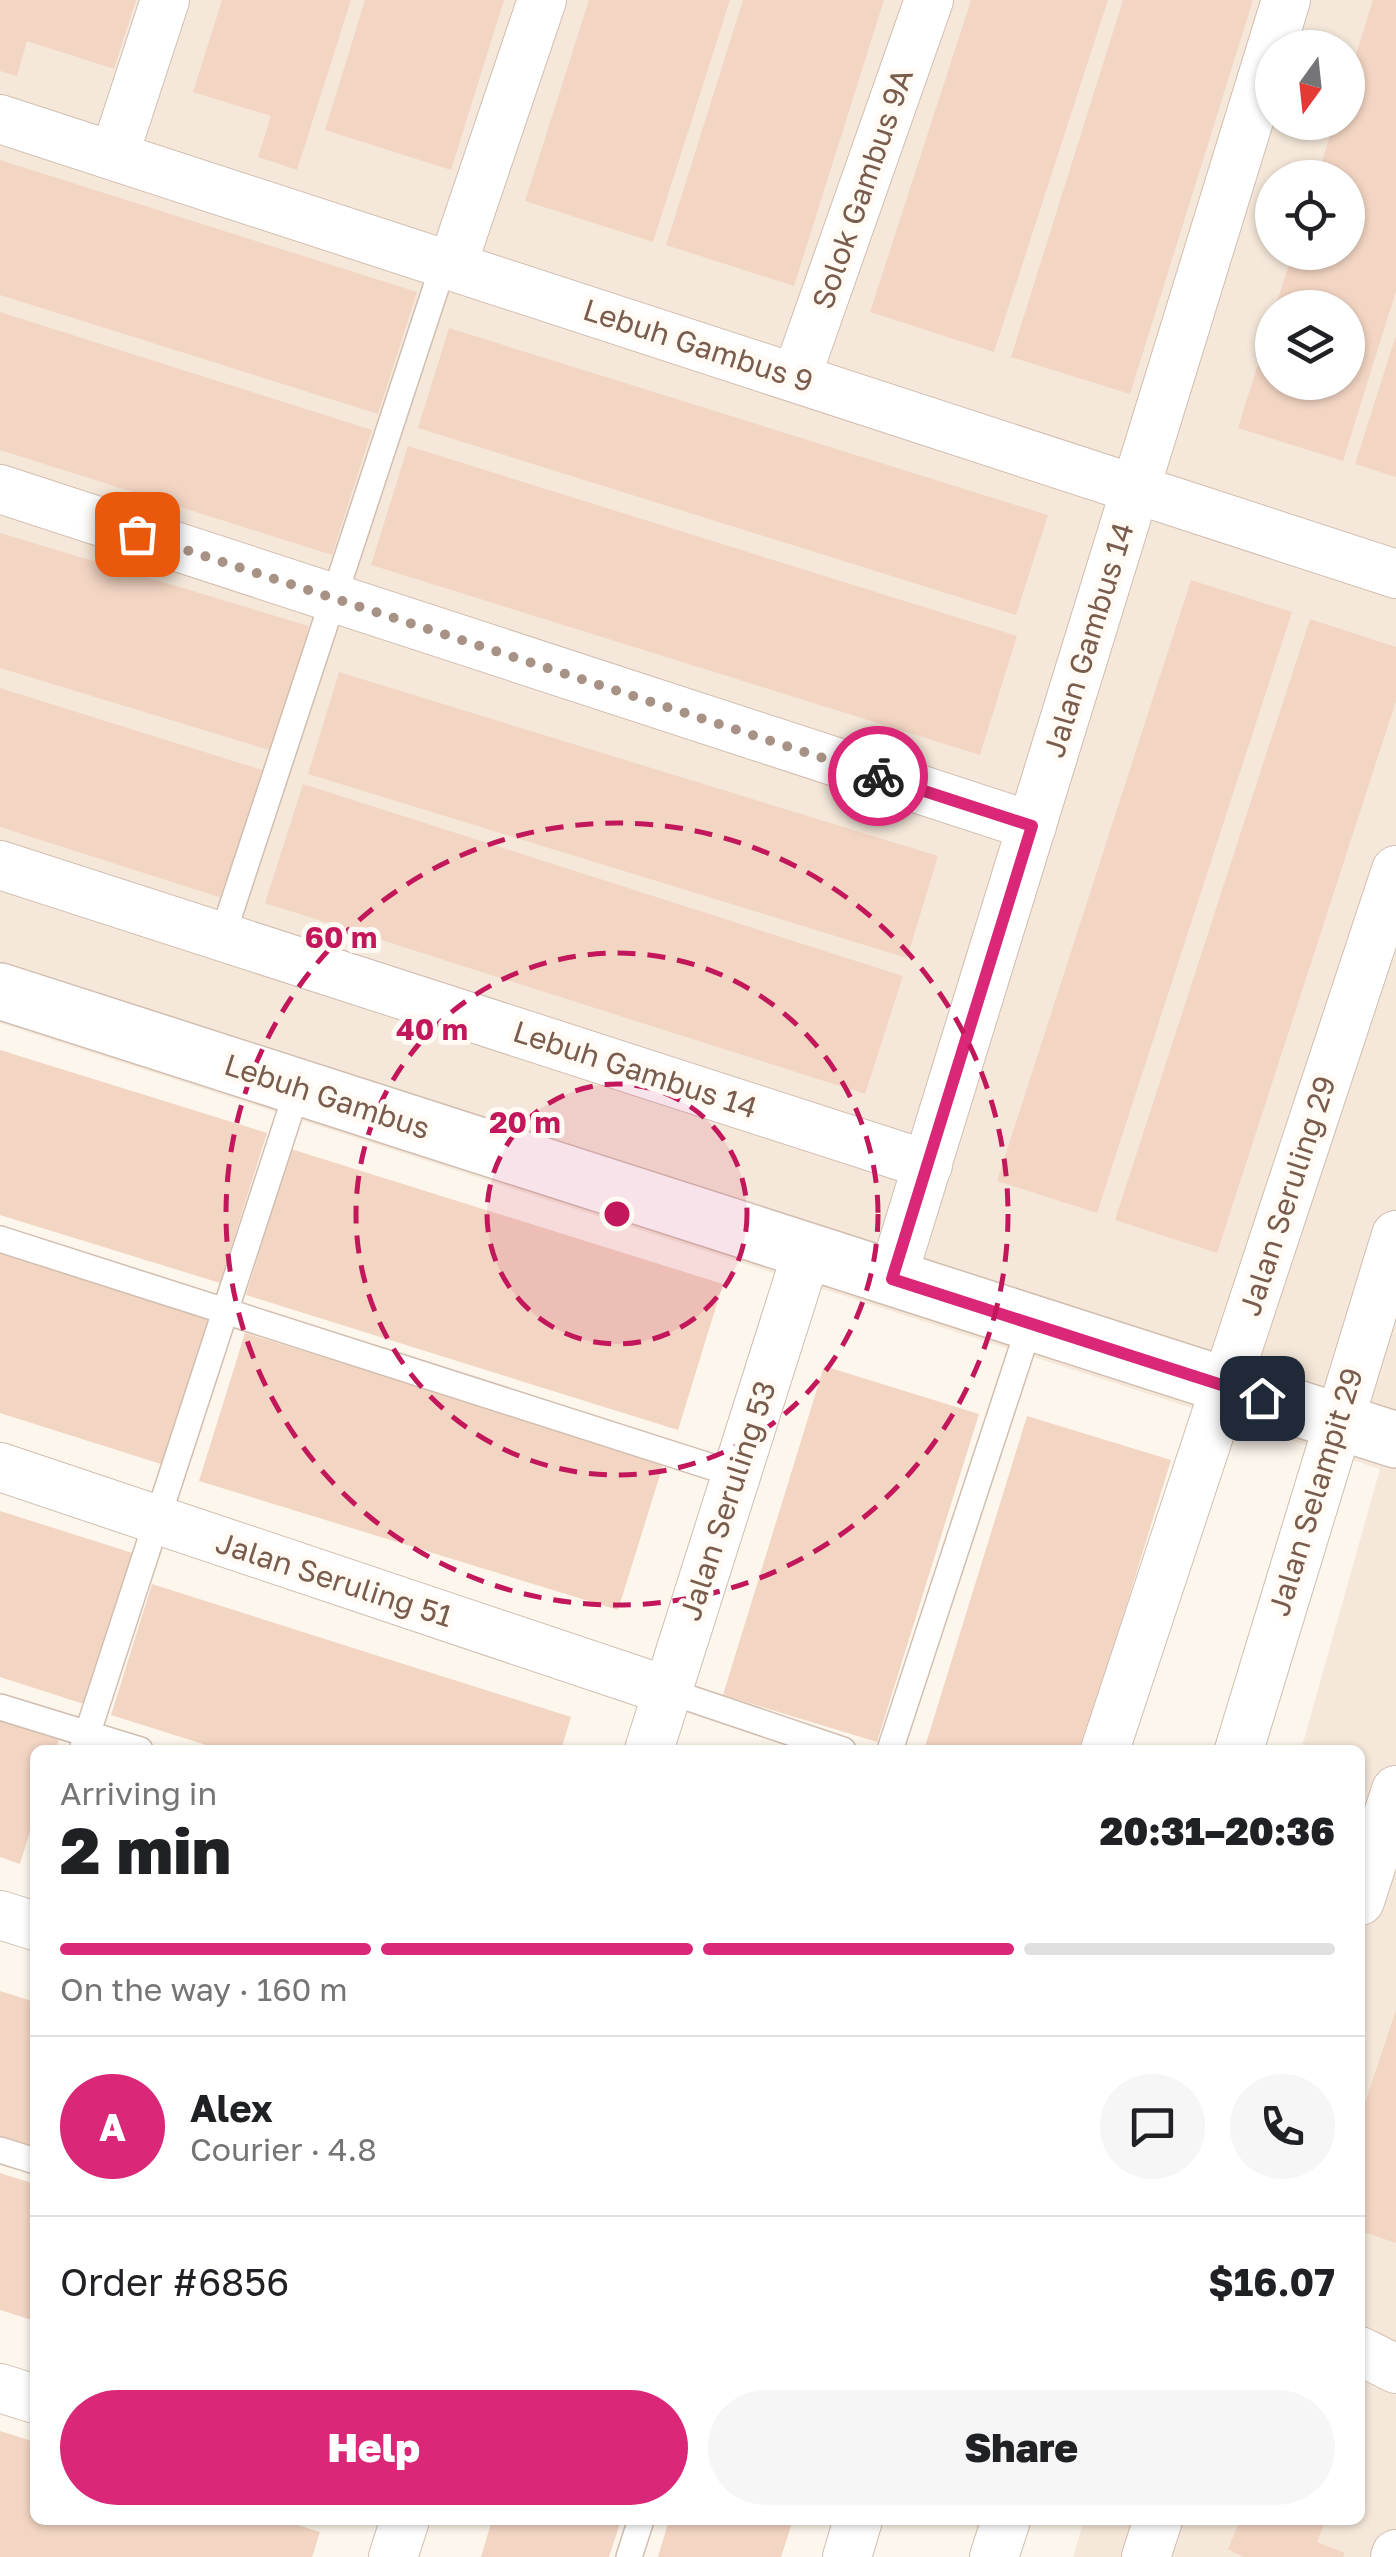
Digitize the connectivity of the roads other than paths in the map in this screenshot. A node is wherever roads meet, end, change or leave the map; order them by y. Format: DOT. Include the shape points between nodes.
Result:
graph roads {
  1 [pos="165,0"];
  2 [pos="542,0"];
  3 [pos="929,0"];
  4 [pos="1286,0"];
  5 [pos="0,118"];
  6 [pos="114,156"];
  7 [pos="448,264"];
  8 [pos="796,378"];
  9 [pos="0,489"];
  10 [pos="1136,489"];
  11 [pos="1396,574"];
  12 [pos="334,598"];
  13 [pos="1032,826"];
  14 [pos="0,865"];
  15 [pos="1396,870"];
  16 [pos="222,937"];
  17 [pos="0,991"];
  18 [pos="298,1088"];
  19 [pos="928,1165"];
  20 [pos="1396,1234"];
  21 [pos="0,1239"];
  22 [pos="808,1252"];
  23 [pos="892,1279"];
  24 [pos="226,1308"];
  25 [pos="1030,1324"];
  26 [pos="1381,1333"];
  27 [pos="1225,1386"];
  28 [pos="1336,1421"];
  29 [pos="1396,1440"];
  30 [pos="0,1467"];
  31 [pos="736,1475"];
  32 [pos="157,1521"];
  33 [pos="668,1691"];
  34 [pos="0,1706"];
  35 [pos="85,1742"];
  36 [pos="651,1745"];
  37 [pos="828,1745"];
  38 [pos="892,1745"];
  39 [pos="1107,1745"];
  40 [pos="1241,1745"];
  41 [pos="1396,1790"];
  42 [pos="1365,1886"];
  43 [pos="0,2150"];
  44 [pos="30,2159"];
  45 [pos="1365,2354"];
  46 [pos="1396,2369"];
  47 [pos="0,2388"];
  48 [pos="30,2397"];
  49 [pos="403,2525"];
  50 [pos="639,2525"];
  51 [pos="857,2525"];
  52 [pos="1004,2525"];
  53 [pos="1156,2525"];
  54 [pos="393,2557"];
  55 [pos="629,2557"];
  56 [pos="847,2557"];
  57 [pos="994,2557"];
  58 [pos="1146,2557"];
  1 -- 6 [label="street"];
  2 -- 7 [label="street"];
  3 -- 8 [label="street, Solok Gambus 9A"];
  4 -- 10 [label="street, Jalan Gambus 14"];
  5 -- 6 [label="street, Lebuh Gambus 9"];
  6 -- 7 [label="street, Lebuh Gambus 9"];
  7 -- 8 [label="street, Lebuh Gambus 9"];
  7 -- 12 [label="lane"];
  8 -- 10 [label="street, Lebuh Gambus 9"];
  9 -- 12 [label="street"];
  10 -- 11 [label="street, Lebuh Gambus 9"];
  10 -- 13 [label="street, Jalan Gambus 14"];
  12 -- 13 [label="street"];
  12 -- 16 [label="lane"];
  13 -- 19 [label="street, Jalan Gambus 14"];
  14 -- 16 [label="street, Lebuh Gambus 14"];
  15 -- 27 [label="street, Jalan Seruling 29"];
  16 -- 19 [label="street, Lebuh Gambus 14"];
  17 -- 18 [label="street, Lebuh Gambus"];
  18 -- 22 [label="street, Lebuh Gambus"];
  18 -- 24 [label="lane"];
  19 -- 23 [label="street, Jalan Gambus 14"];
  20 -- 26 [label="street, Jalan Selampit 29"];
  21 -- 24 [label="lane"];
  22 -- 23 [label="street, Lebuh Gambus"];
  22 -- 31 [label="street, Jalan Seruling 53"];
  23 -- 25 [label="street, Lebuh Gambus"];
  24 -- 31 [label="lane"];
  24 -- 32 [label="lane"];
  25 -- 27 [label="street, Lebuh Gambus"];
  25 -- 38 [label="lane"];
  26 -- 28 [label="street, Jalan Selampit 29"];
  27 -- 28 [label="street, Lebuh Gambus"];
  27 -- 39 [label="street, Jalan Seruling 29"];
  28 -- 29 [label="street, Lebuh Gambus"];
  28 -- 40 [label="street, Jalan Selampit 29"];
  30 -- 32 [label="street, Jalan Seruling 51"];
  31 -- 33 [label="street, Jalan Seruling 53"];
  32 -- 33 [label="street, Jalan Seruling 51"];
  32 -- 35 [label="lane"];
  33 -- 36 [label="street, Jalan Seruling 53"];
  33 -- 37 [label="lane"];
  34 -- 35 [label="lane"];
  41 -- 42 [label="street"];
  43 -- 44 [label="lane"];
  45 -- 46 [label="street"];
  47 -- 48 [label="street"];
  49 -- 54 [label="street"];
  50 -- 55 [label="lane"];
  51 -- 56 [label="street"];
  52 -- 57 [label="street"];
  53 -- 58 [label="street"];
}
